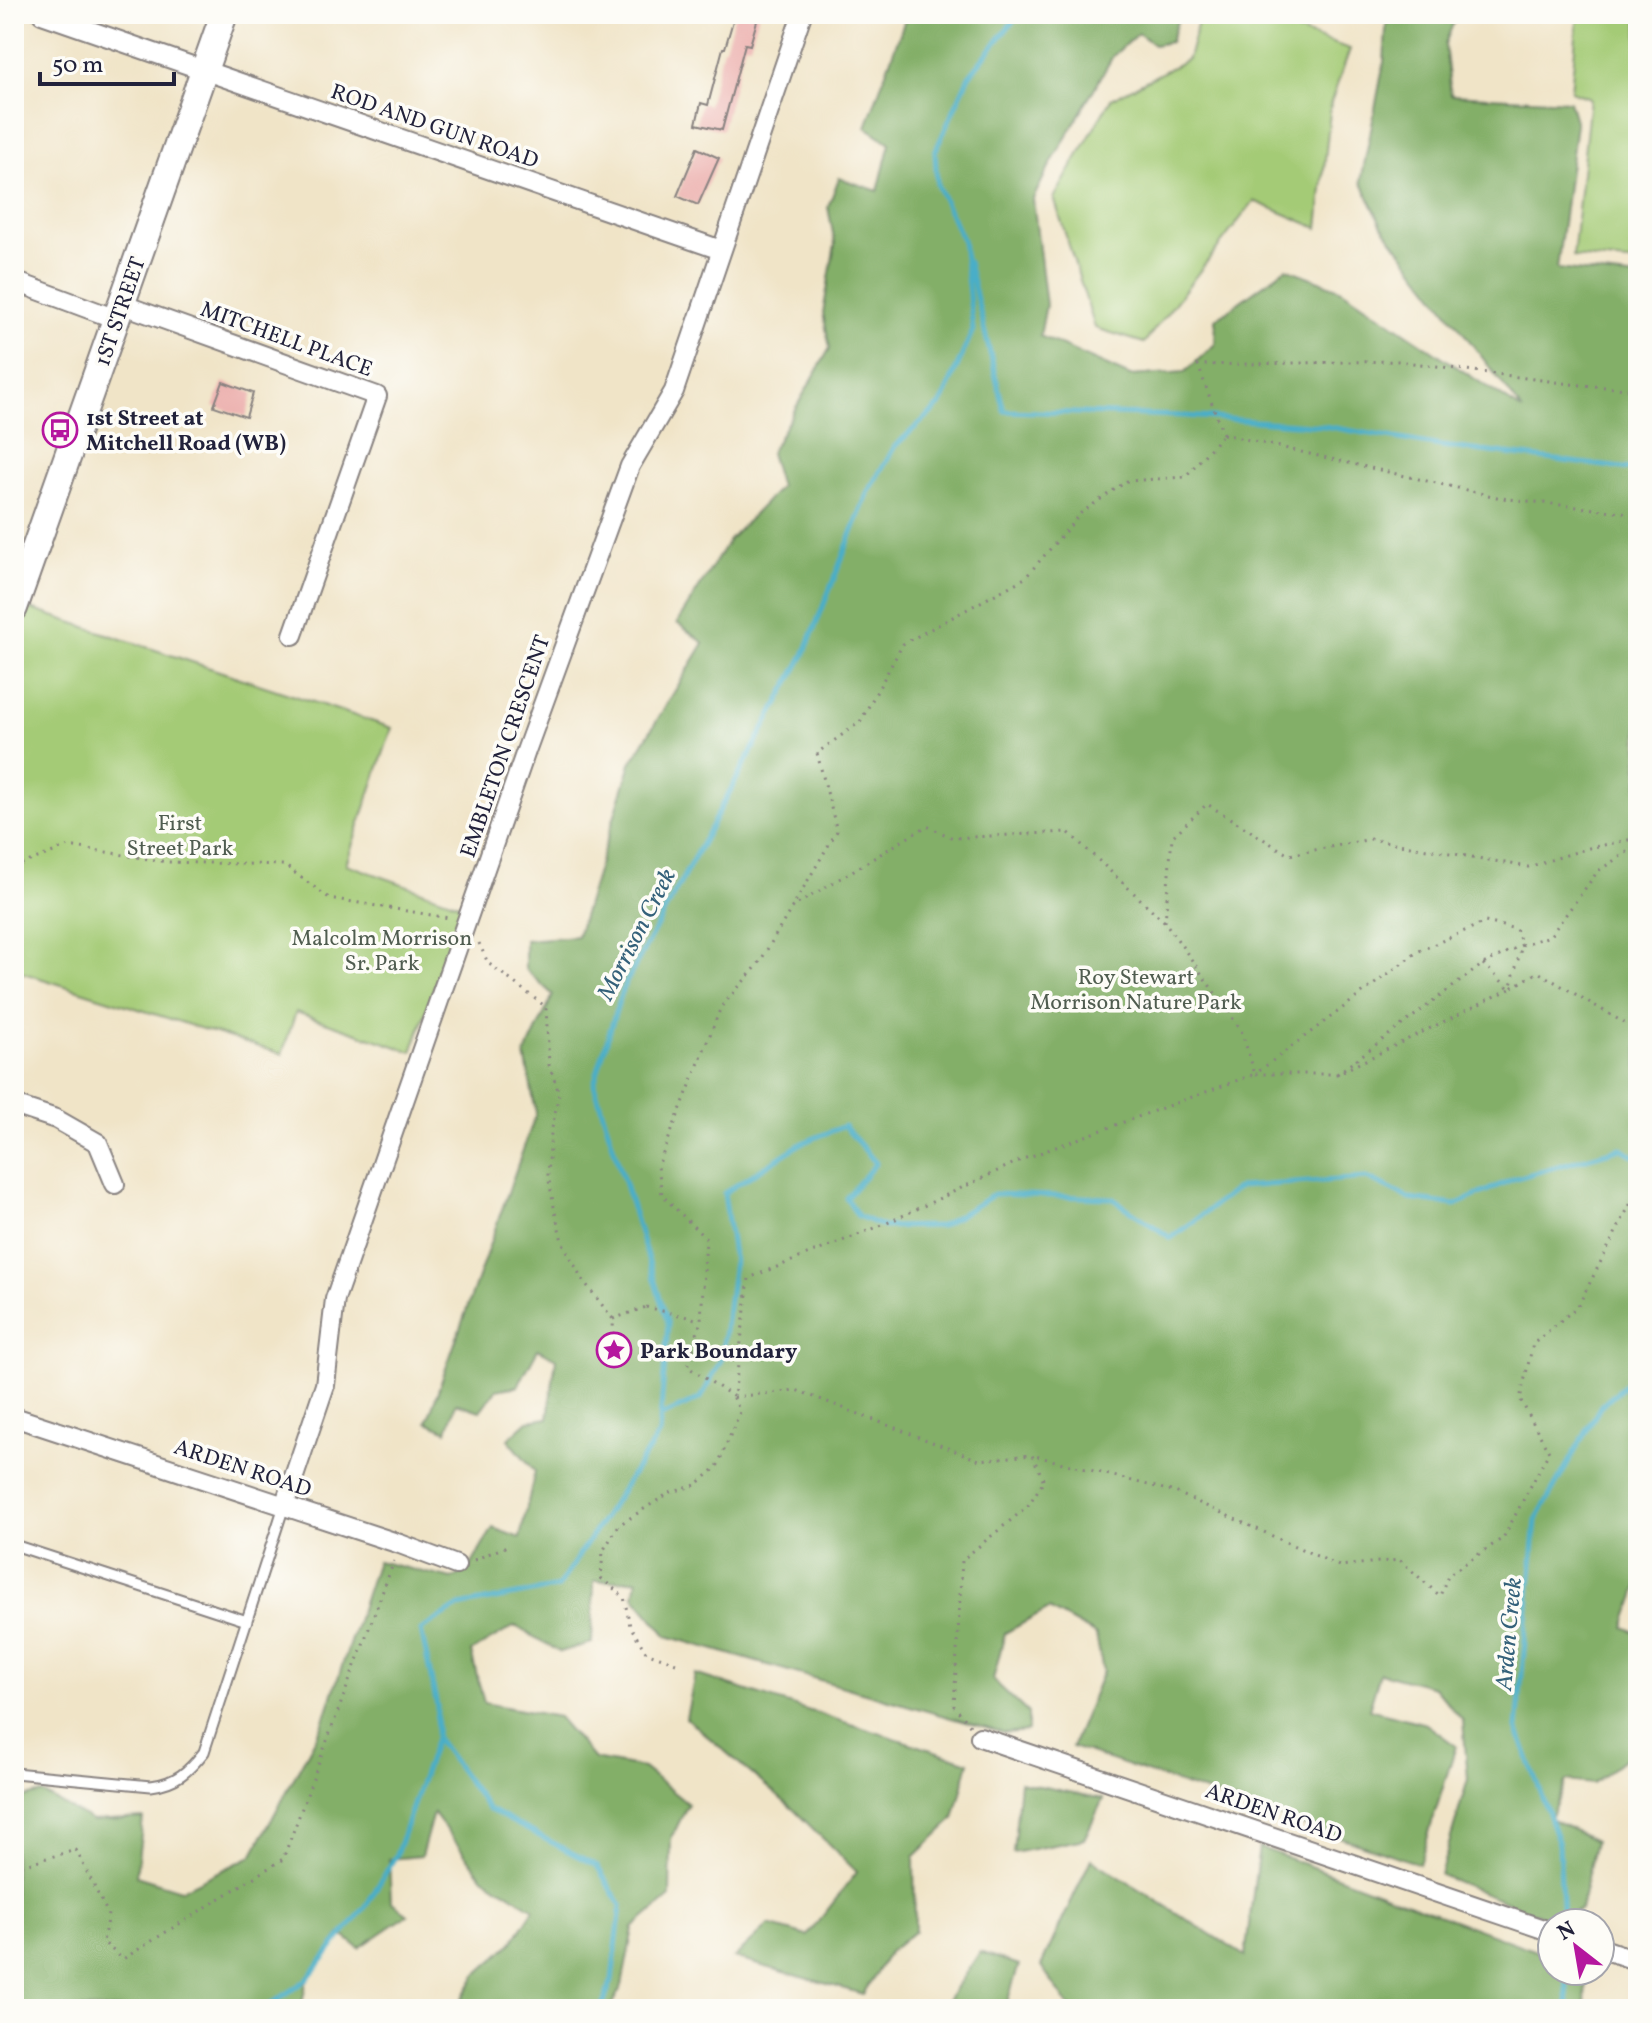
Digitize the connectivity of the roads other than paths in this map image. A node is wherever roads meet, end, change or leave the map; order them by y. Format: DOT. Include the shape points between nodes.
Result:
graph roads {
  1 [pos="42,14"];
  2 [pos="224,14"];
  3 [pos="802,14"];
  4 [pos="204,70"];
  5 [pos="721,250"];
  6 [pos="14,281"];
  7 [pos="119,312"];
  8 [pos="14,608"];
  9 [pos="293,635"];
  10 [pos="14,1105"];
  11 [pos="115,1184"];
  12 [pos="14,1417"];
  13 [pos="284,1506"];
  14 [pos="14,1545"];
  15 [pos="456,1565"];
  16 [pos="247,1621"];
  17 [pos="980,1737"];
  18 [pos="14,1773"];
  19 [pos="1536,1927"];
  20 [pos="1616,1953"];
  21 [pos="1638,1961"];
  1 -- 4 [label="street, ROD AND GUN ROAD"];
  2 -- 4 [label="street, 1ST STREET"];
  3 -- 5 [label="street, EMBLETON CRESCENT"];
  4 -- 5 [label="street, ROD AND GUN ROAD"];
  4 -- 7 [label="street, 1ST STREET"];
  5 -- 13 [label="street, EMBLETON CRESCENT" via="674,391 630,466 335,1299 325,1385"];
  6 -- 7 [label="street"];
  7 -- 8 [label="street, 1ST STREET"];
  7 -- 9 [label="street, MITCHELL PLACE" via="377,396"];
  10 -- 11 [label="street" via="56,1119 98,1143"];
  12 -- 13 [label="street, ARDEN ROAD"];
  13 -- 15 [label="street, ARDEN ROAD"];
  13 -- 16 [label="lane"];
  14 -- 16 [label="lane"];
  16 -- 18 [label="lane" via="204,1752 180,1778 151,1786"];
  17 -- 19 [label="street, ARDEN ROAD"];
  20 -- 21 [label="street"];
}
